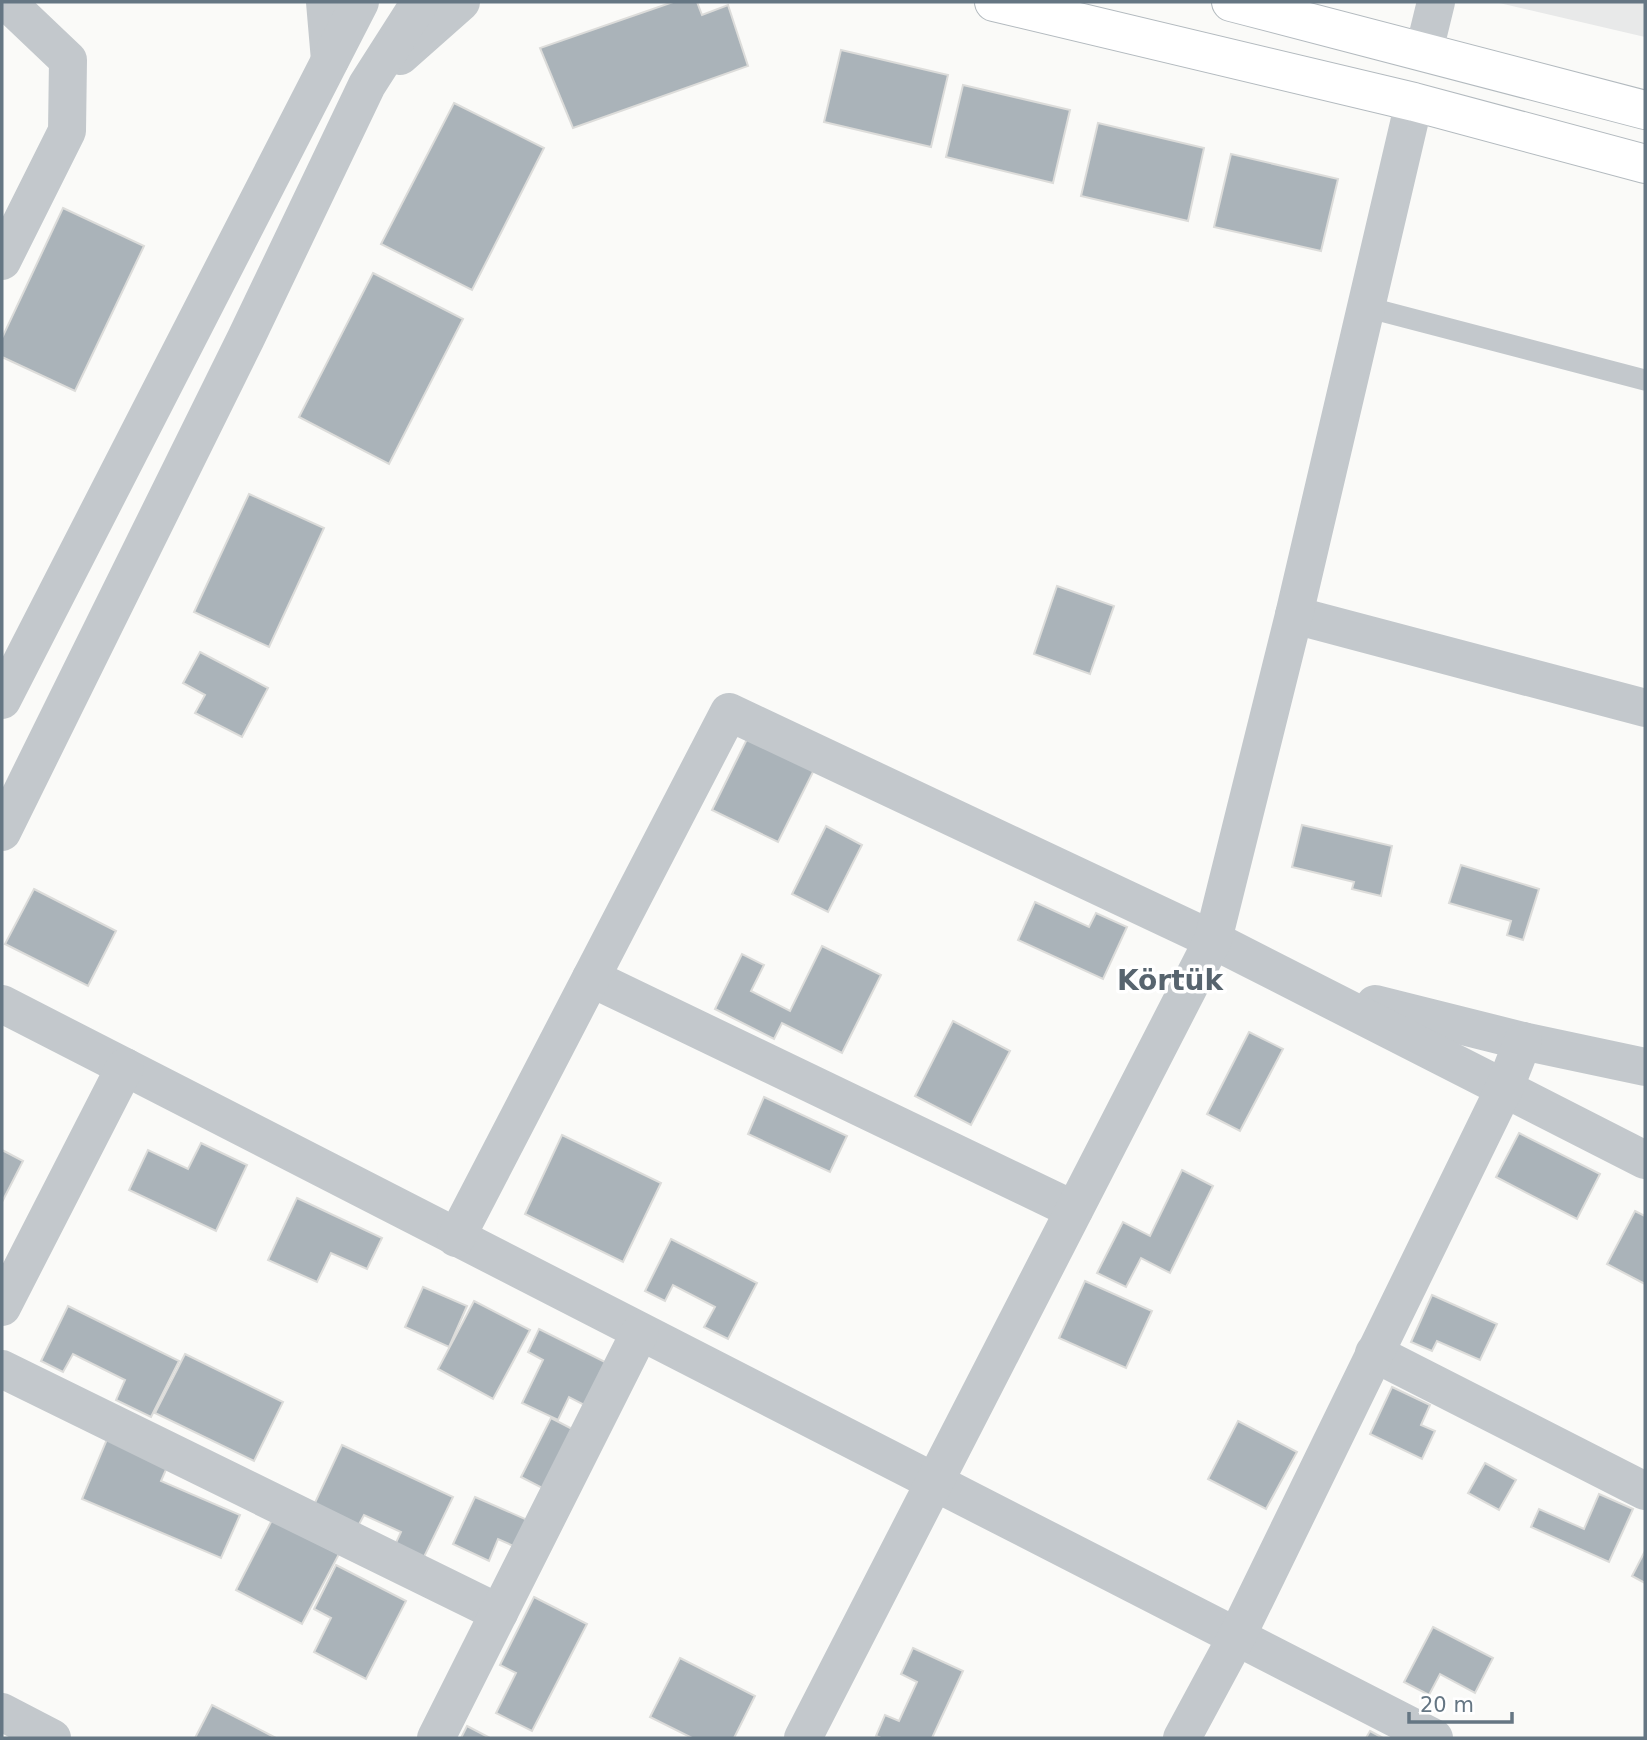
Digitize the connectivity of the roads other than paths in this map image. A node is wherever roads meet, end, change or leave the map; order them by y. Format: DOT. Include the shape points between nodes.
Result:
graph roads {
  1 [pos="7,2"];
  2 [pos="325,2"];
  3 [pos="360,2"];
  4 [pos="420,2"];
  5 [pos="461,2"];
  6 [pos="994,2"];
  7 [pos="1231,2"];
  8 [pos="1436,2"];
  9 [pos="1424,51"];
  10 [pos="330,60"];
  11 [pos="368,85"];
  12 [pos="1414,102"];
  13 [pos="1645,110"];
  14 [pos="1645,164"];
  15 [pos="2,261"];
  16 [pos="1366,307"];
  17 [pos="1645,380"];
  18 [pos="1294,615"];
  19 [pos="2,700"];
  20 [pos="1645,708"];
  21 [pos="2,832"];
  22 [pos="1213,940"];
  23 [pos="591,978"];
  24 [pos="1306,987"];
  25 [pos="2,1004"];
  26 [pos="1523,1041"];
  27 [pos="125,1067"];
  28 [pos="1645,1067"];
  29 [pos="1505,1087"];
  30 [pos="1645,1160"];
  31 [pos="1074,1210"];
  32 [pos="456,1238"];
  33 [pos="2,1307"];
  34 [pos="640,1332"];
  35 [pos="1374,1353"];
  36 [pos="2,1369"];
  37 [pos="934,1483"];
  38 [pos="1645,1490"];
  39 [pos="499,1613"];
  40 [pos="1236,1638"];
  41 [pos="2,1712"];
  42 [pos="52,1738"];
  43 [pos="436,1738"];
  44 [pos="803,1738"];
  45 [pos="1182,1738"];
  46 [pos="1434,1738"];
  1 -- 15 [label="street" via="68,60 67,131"];
  2 -- 10 [label="street"];
  3 -- 10 [label="street"];
  4 -- 11 [label="street"];
  5 -- 11 [label="street"];
  6 -- 12 [label="main road"];
  7 -- 9 [label="main road"];
  8 -- 9 [label="street"];
  9 -- 13 [label="main road"];
  10 -- 19 [label="street"];
  11 -- 21 [label="street"];
  12 -- 14 [label="main road"];
  12 -- 16 [label="street"];
  16 -- 17 [label="lane"];
  16 -- 18 [label="street"];
  18 -- 20 [label="street"];
  18 -- 22 [label="street"];
  22 -- 23 [label="street" via="729,712"];
  22 -- 24 [label="street"];
  22 -- 31 [label="street"];
  23 -- 31 [label="street"];
  23 -- 32 [label="street"];
  24 -- 26 [label="street"];
  24 -- 29 [label="street"];
  25 -- 27 [label="street"];
  26 -- 28 [label="street"];
  26 -- 29 [label="street"];
  27 -- 32 [label="street"];
  27 -- 33 [label="street"];
  29 -- 30 [label="street"];
  29 -- 35 [label="street"];
  31 -- 37 [label="street"];
  32 -- 34 [label="street"];
  34 -- 37 [label="street"];
  34 -- 39 [label="street"];
  35 -- 38 [label="street"];
  35 -- 40 [label="street"];
  36 -- 39 [label="street"];
  37 -- 40 [label="street"];
  37 -- 44 [label="street"];
  39 -- 43 [label="street"];
  40 -- 45 [label="street"];
  40 -- 46 [label="street"];
  41 -- 42 [label="street"];
}
